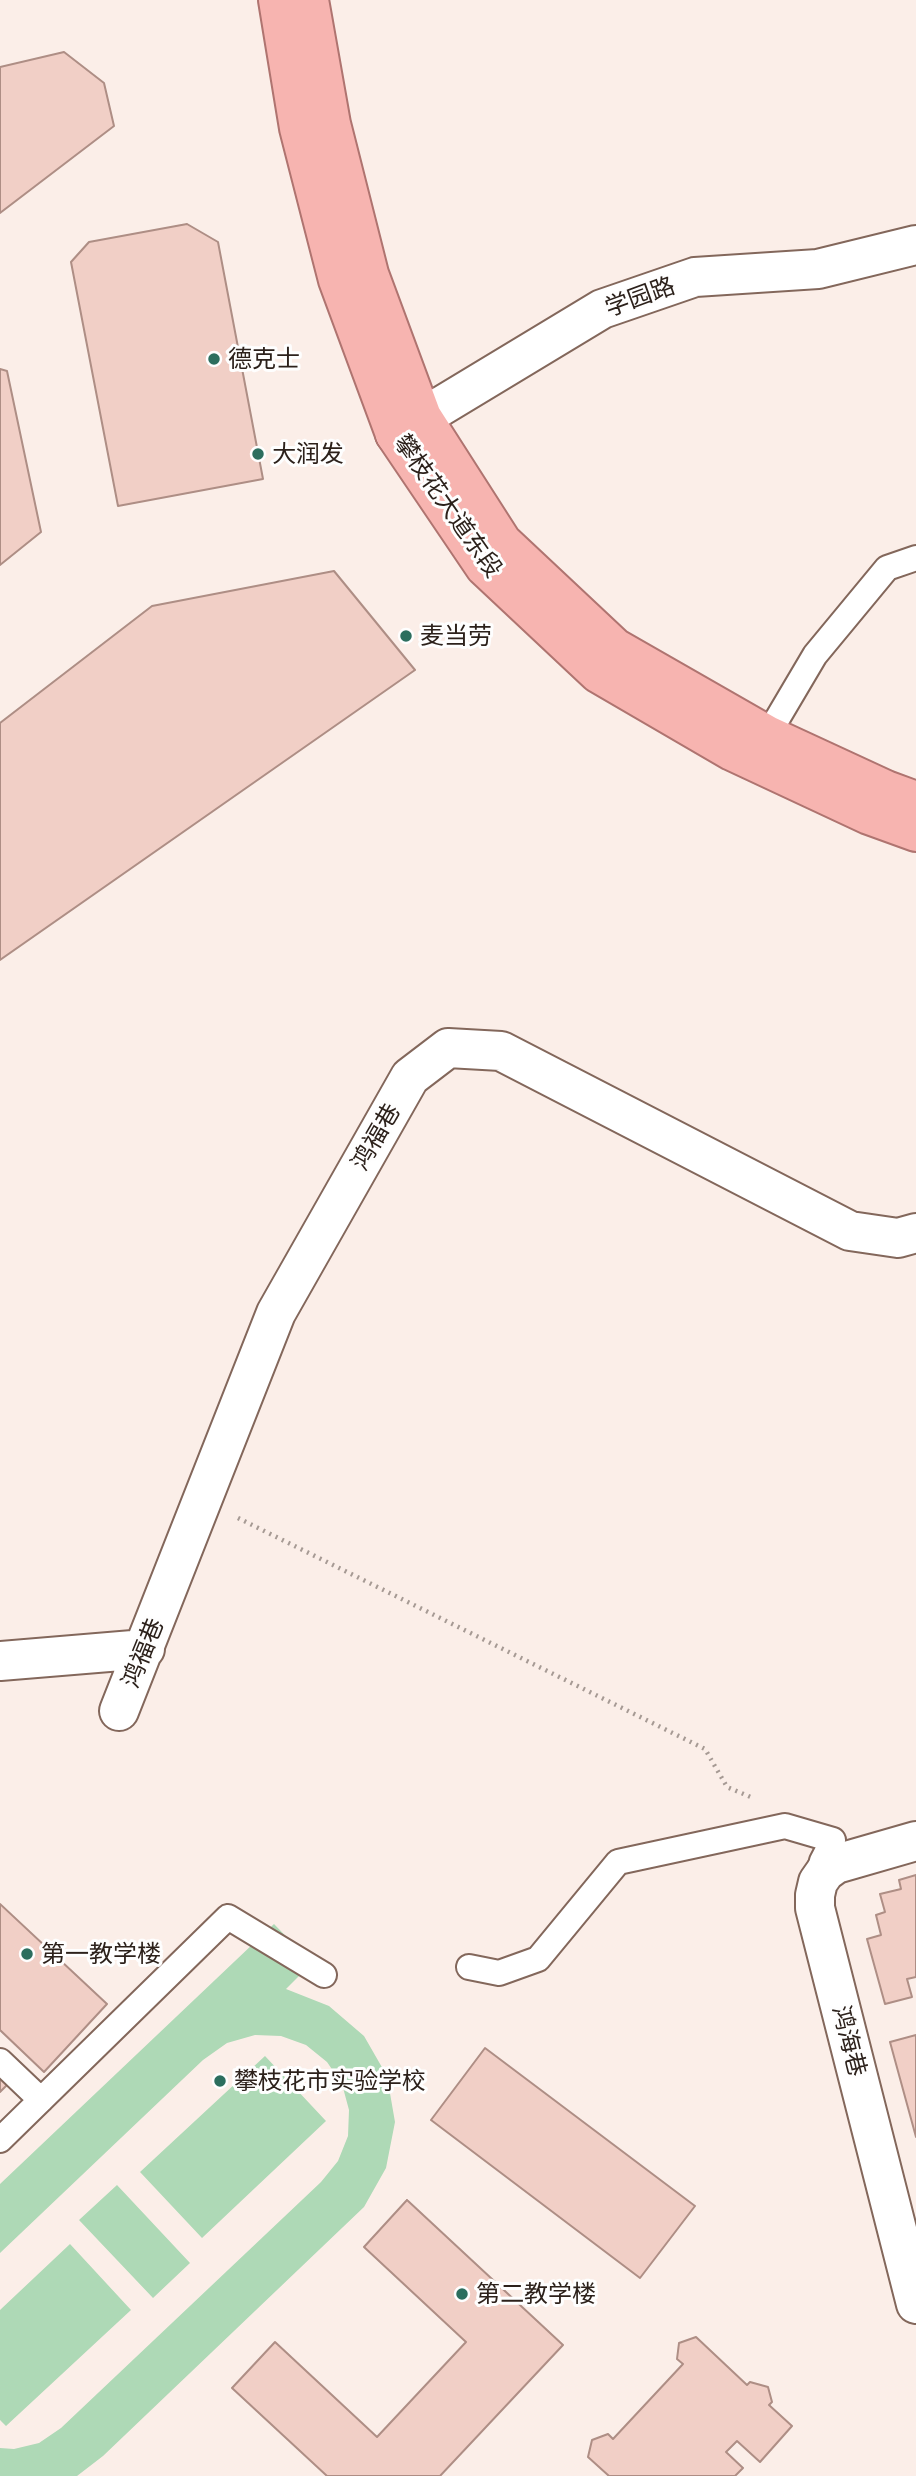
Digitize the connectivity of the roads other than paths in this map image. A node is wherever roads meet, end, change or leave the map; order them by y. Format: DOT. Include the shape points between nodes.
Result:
graph roads {
  1 [pos="278,0"];
  2 [pos="309,0"];
  3 [pos="916,245"];
  4 [pos="408,426"];
  5 [pos="916,558"];
  6 [pos="760,748"];
  7 [pos="916,801"];
  8 [pos="916,832"];
  9 [pos="916,1233"];
  10 [pos="145,1649"];
  11 [pos="0,1661"];
  12 [pos="119,1711"];
  13 [pos="916,1842"];
  14 [pos="815,1895"];
  15 [pos="469,1967"];
  16 [pos="324,1975"];
  17 [pos="0,2061"];
  18 [pos="41,2100"];
  19 [pos="0,2140"];
  20 [pos="916,2304"];
  1 -- 4 [label="highway, 攀枝花大道东段" via="299,128 338,280"];
  2 -- 4 [label="highway, 攀枝花大道东段" via="331,124"];
  3 -- 4 [label="street, 学园路" via="818,268 695,277 602,309"];
  4 -- 6 [label="highway, 攀枝花大道东段" via="485,567 598,673"];
  5 -- 6 [label="lane" via="887,568 815,655"];
  6 -- 7 [label="highway, 攀枝花大道东段"];
  6 -- 8 [label="highway, 攀枝花大道东段" via="869,815"];
  9 -- 10 [label="street, 鸿福巷" via="898,1238 850,1231 501,1051 448,1048 410,1077 276,1313"];
  10 -- 11 [label="street"];
  10 -- 12 [label="street, 鸿福巷"];
  13 -- 14 [label="street" via="836,1864 818,1882"];
  14 -- 15 [label="lane" via="822,1861 833,1840 785,1826 618,1862 538,1959 499,1973"];
  14 -- 20 [label="street, 鸿海巷"];
  16 -- 18 [label="lane" via="228,1917"];
  17 -- 18 [label="lane"];
  18 -- 19 [label="lane"];
}
